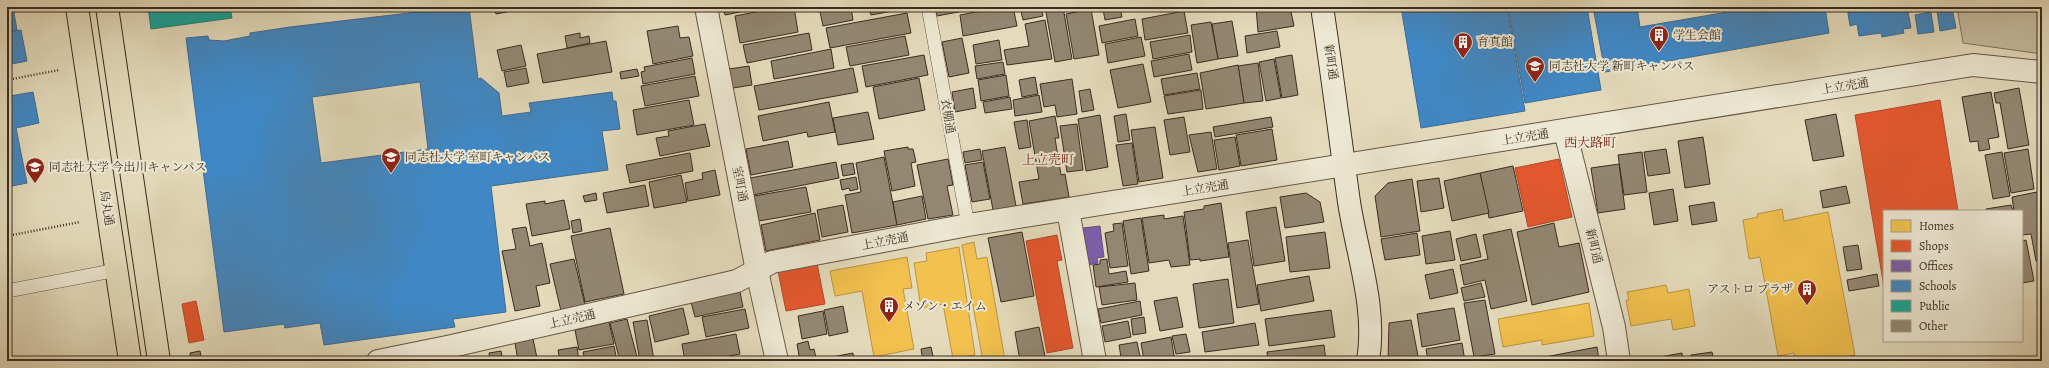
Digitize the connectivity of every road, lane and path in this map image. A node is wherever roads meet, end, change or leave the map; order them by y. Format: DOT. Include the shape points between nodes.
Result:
graph roads {
  1 [pos="77,7"];
  2 [pos="107,7"];
  3 [pos="706,7"];
  4 [pos="928,7"];
  5 [pos="1322,7"];
  6 [pos="59,70"];
  7 [pos="2042,72"];
  8 [pos="7,80"];
  9 [pos="1565,131"];
  10 [pos="1345,165"];
  11 [pos="1068,210"];
  12 [pos="80,222"];
  13 [pos="968,225"];
  14 [pos="7,236"];
  15 [pos="117,270"];
  16 [pos="757,271"];
  17 [pos="7,291"];
  18 [pos="130,361"];
  19 [pos="159,361"];
  20 [pos="378,361"];
  21 [pos="777,361"];
  22 [pos="1095,361"];
  23 [pos="1368,361"];
  24 [pos="1619,361"];
  1 -- 15 [label="highway, 烏丸通"];
  2 -- 19 [label="highway"];
  3 -- 16 [label="street, 室町通"];
  4 -- 13 [label="lane, 衣棚通"];
  5 -- 10 [label="street, 新町通"];
  6 -- 8 [label="path"];
  7 -- 9 [label="street, 上立売通" via="1973,65"];
  9 -- 10 [label="street, 上立売通"];
  9 -- 24 [label="street, 新町通" via="1614,327"];
  10 -- 11 [label="street, 上立売通"];
  10 -- 23 [label="street, 新町通" via="1368,303"];
  11 -- 13 [label="street, 上立売通"];
  11 -- 22 [label="street"];
  12 -- 14 [label="path"];
  13 -- 16 [label="street, 上立売通" via="772,262"];
  15 -- 17 [label="lane"];
  15 -- 18 [label="highway, 烏丸通"];
  16 -- 20 [label="street, 上立売通" via="738,281"];
  16 -- 21 [label="street, 室町通"];
}
